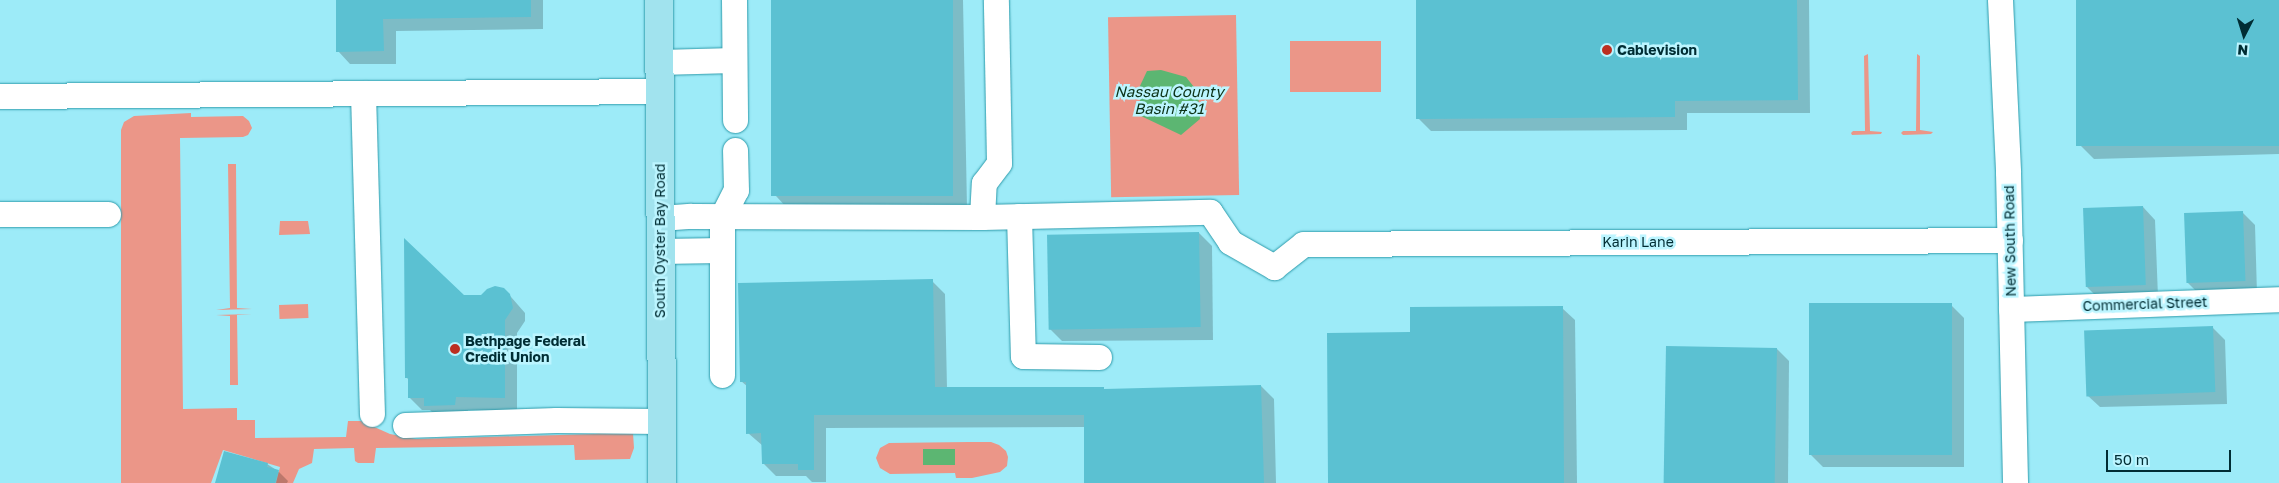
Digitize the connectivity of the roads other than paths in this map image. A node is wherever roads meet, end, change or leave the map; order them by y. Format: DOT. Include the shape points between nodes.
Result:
graph roads {
  1 [pos="659,0"];
  2 [pos="734,0"];
  3 [pos="996,0"];
  4 [pos="2000,0"];
  5 [pos="734,60"];
  6 [pos="659,62"];
  7 [pos="659,91"];
  8 [pos="363,93"];
  9 [pos="0,96"];
  10 [pos="735,120"];
  11 [pos="735,150"];
  12 [pos="0,214"];
  13 [pos="108,214"];
  14 [pos="982,216"];
  15 [pos="1019,216"];
  16 [pos="722,217"];
  17 [pos="660,218"];
  18 [pos="2010,240"];
  19 [pos="722,250"];
  20 [pos="660,251"];
  21 [pos="2279,299"];
  22 [pos="2011,309"];
  23 [pos="1099,358"];
  24 [pos="722,375"];
  25 [pos="372,414"];
  26 [pos="662,421"];
  27 [pos="405,425"];
  28 [pos="662,483"];
  29 [pos="2015,483"];
  1 -- 6 [label="main road, South Oyster Bay Road"];
  2 -- 5 [label="street"];
  3 -- 14 [label="street" via="999,163 984,184"];
  4 -- 18 [label="street, New South Road"];
  5 -- 6 [label="street"];
  5 -- 10 [label="street"];
  6 -- 7 [label="main road, South Oyster Bay Road"];
  7 -- 8 [label="street"];
  7 -- 17 [label="main road, South Oyster Bay Road"];
  8 -- 9 [label="street"];
  8 -- 25 [label="street"];
  11 -- 16 [label="street" via="736,190"];
  12 -- 13 [label="street"];
  14 -- 15 [label="street"];
  14 -- 16 [label="street"];
  15 -- 18 [label="street, Karin Lane" via="1210,212 1230,242 1274,267 1303,244"];
  15 -- 23 [label="street" via="1023,356"];
  16 -- 17 [label="street"];
  16 -- 19 [label="street"];
  17 -- 20 [label="main road, South Oyster Bay Road"];
  18 -- 22 [label="street, New South Road"];
  19 -- 20 [label="street"];
  19 -- 24 [label="street"];
  20 -- 26 [label="main road, South Oyster Bay Road"];
  21 -- 22 [label="street, Commercial Street"];
  22 -- 29 [label="street, New South Road"];
  26 -- 27 [label="street"];
  26 -- 28 [label="main road, South Oyster Bay Road"];
}
